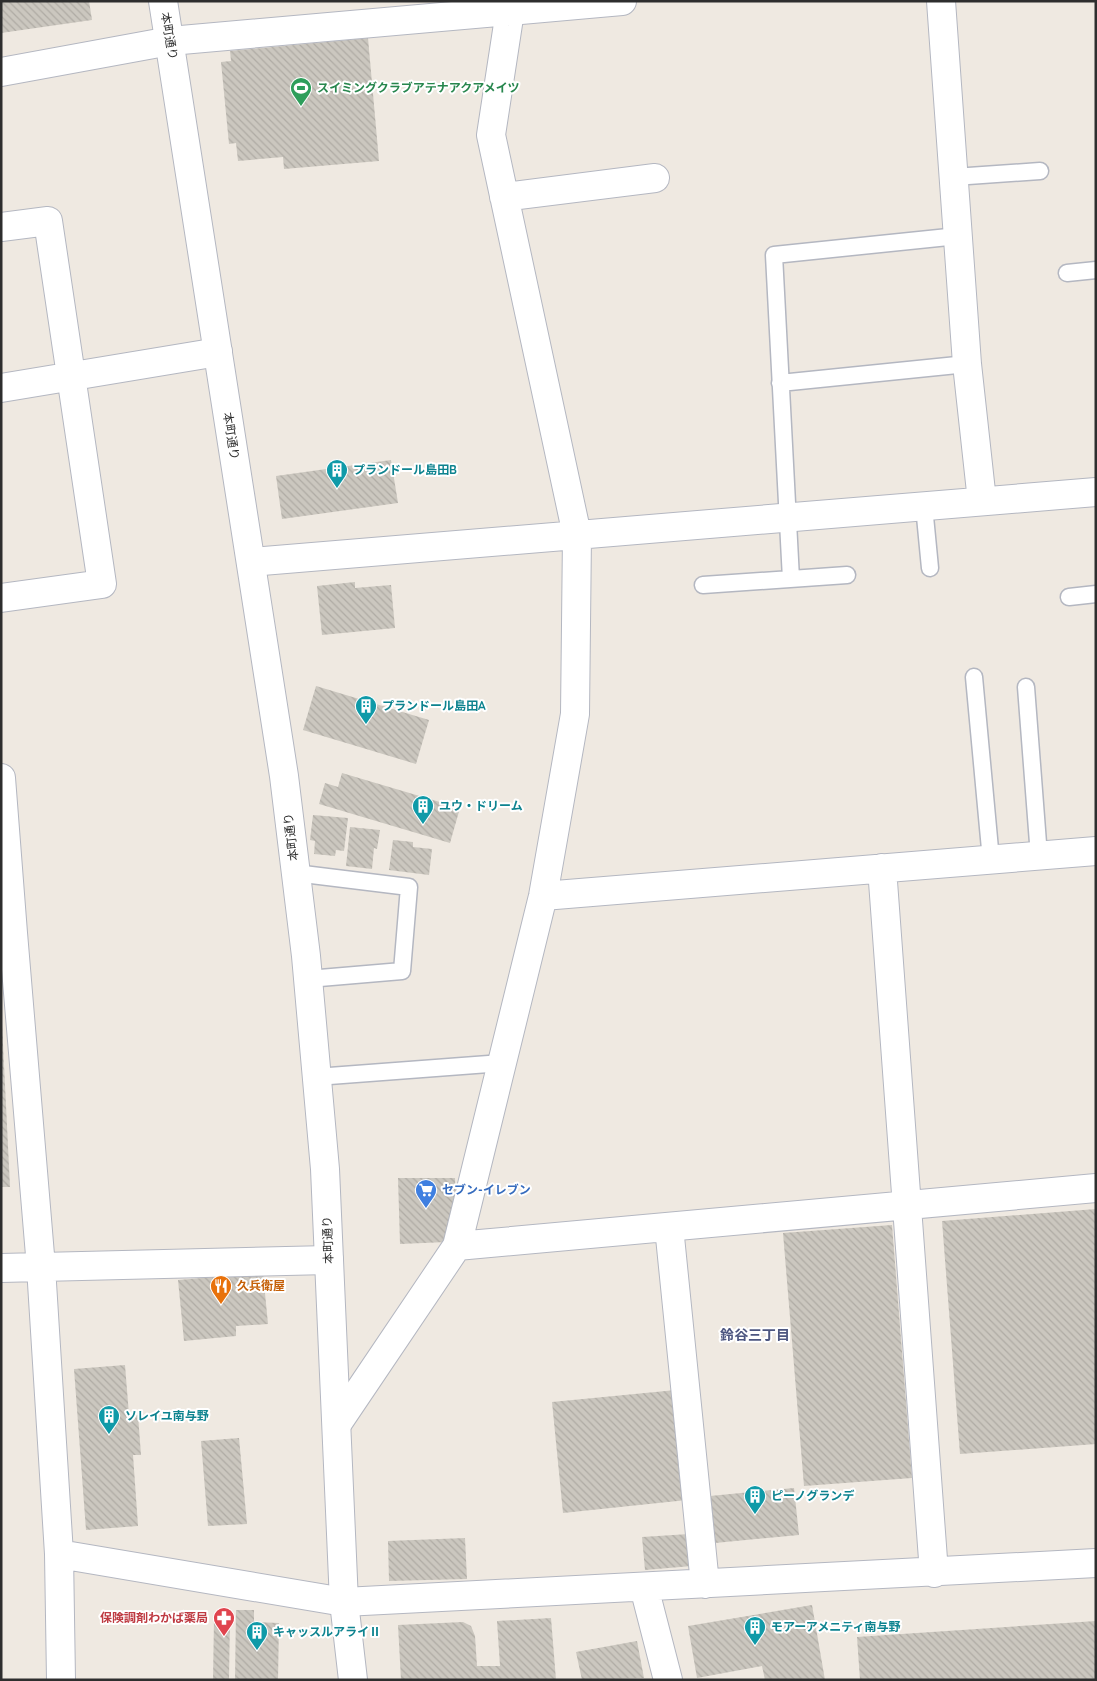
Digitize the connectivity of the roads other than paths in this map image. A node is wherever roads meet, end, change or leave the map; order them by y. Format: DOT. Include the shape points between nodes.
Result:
graph roads {
  1 [pos="163,1"];
  2 [pos="622,1"];
  3 [pos="941,1"];
  4 [pos="510,11"];
  5 [pos="170,41"];
  6 [pos="1,72"];
  7 [pos="1040,172"];
  8 [pos="954,177"];
  9 [pos="655,178"];
  10 [pos="504,197"];
  11 [pos="1,227"];
  12 [pos="958,236"];
  13 [pos="1096,270"];
  14 [pos="1067,272"];
  15 [pos="218,352"];
  16 [pos="967,364"];
  17 [pos="72,376"];
  18 [pos="780,383"];
  19 [pos="1,388"];
  20 [pos="1096,492"];
  21 [pos="982,501"];
  22 [pos="924,506"];
  23 [pos="786,518"];
  24 [pos="576,535"];
  25 [pos="251,562"];
  26 [pos="930,568"];
  27 [pos="847,575"];
  28 [pos="791,579"];
  29 [pos="703,585"];
  30 [pos="1096,594"];
  31 [pos="1069,597"];
  32 [pos="1,598"];
  33 [pos="974,677"];
  34 [pos="1026,687"];
  35 [pos="1,778"];
  36 [pos="1096,851"];
  37 [pos="1039,856"];
  38 [pos="991,860"];
  39 [pos="882,868"];
  40 [pos="295,873"];
  41 [pos="544,896"];
  42 [pos="7,933"];
  43 [pos="308,979"];
  44 [pos="502,1063"];
  45 [pos="316,1077"];
  46 [pos="1096,1188"];
  47 [pos="908,1205"];
  48 [pos="669,1227"];
  49 [pos="457,1246"];
  50 [pos="329,1260"];
  51 [pos="41,1267"];
  52 [pos="1,1268"];
  53 [pos="337,1424"];
  54 [pos="59,1554"];
  55 [pos="1096,1563"];
  56 [pos="934,1573"];
  57 [pos="704,1584"];
  58 [pos="644,1587"];
  59 [pos="344,1602"];
  60 [pos="61,1680"];
  61 [pos="353,1680"];
  62 [pos="668,1680"];
  1 -- 5 [label="street, 本町通り"];
  2 -- 4 [label="street"];
  3 -- 8 [label="street"];
  4 -- 5 [label="street"];
  4 -- 10 [label="street" via="491,136"];
  5 -- 6 [label="street"];
  5 -- 15 [label="street, 本町通り"];
  7 -- 8 [label="lane"];
  8 -- 12 [label="street"];
  9 -- 10 [label="street"];
  10 -- 24 [label="street"];
  11 -- 17 [label="street" via="48,221"];
  12 -- 16 [label="street"];
  12 -- 18 [label="lane" via="774,255"];
  13 -- 14 [label="lane"];
  15 -- 17 [label="street"];
  15 -- 25 [label="street, 本町通り"];
  16 -- 18 [label="lane"];
  16 -- 21 [label="street"];
  17 -- 19 [label="street"];
  17 -- 32 [label="street" via="102,584"];
  18 -- 23 [label="lane"];
  20 -- 21 [label="street"];
  21 -- 22 [label="street"];
  22 -- 23 [label="street"];
  22 -- 26 [label="lane"];
  23 -- 24 [label="street"];
  23 -- 28 [label="lane"];
  24 -- 25 [label="street"];
  24 -- 41 [label="street" via="575,714"];
  25 -- 40 [label="street, 本町通り"];
  27 -- 28 [label="lane"];
  28 -- 29 [label="lane"];
  30 -- 31 [label="lane"];
  33 -- 38 [label="lane"];
  34 -- 37 [label="lane"];
  35 -- 42 [label="street"];
  36 -- 37 [label="street"];
  37 -- 38 [label="street"];
  38 -- 39 [label="street"];
  39 -- 41 [label="street"];
  39 -- 47 [label="street"];
  40 -- 43 [label="street, 本町通り"];
  40 -- 43 [label="lane" via="409,887 402,971"];
  41 -- 44 [label="street"];
  42 -- 51 [label="street"];
  43 -- 45 [label="street, 本町通り"];
  44 -- 45 [label="lane"];
  44 -- 49 [label="street"];
  45 -- 50 [label="street, 本町通り"];
  46 -- 47 [label="street"];
  47 -- 48 [label="street"];
  47 -- 56 [label="street"];
  48 -- 49 [label="street"];
  48 -- 57 [label="street"];
  49 -- 53 [label="street"];
  50 -- 51 [label="street"];
  50 -- 53 [label="street, 本町通り"];
  51 -- 52 [label="street"];
  51 -- 54 [label="street"];
  53 -- 59 [label="street, 本町通り"];
  54 -- 59 [label="street"];
  54 -- 60 [label="street"];
  55 -- 56 [label="street"];
  56 -- 57 [label="street"];
  57 -- 58 [label="street"];
  58 -- 59 [label="street"];
  58 -- 62 [label="street"];
  59 -- 61 [label="street, 本町通り"];
}
